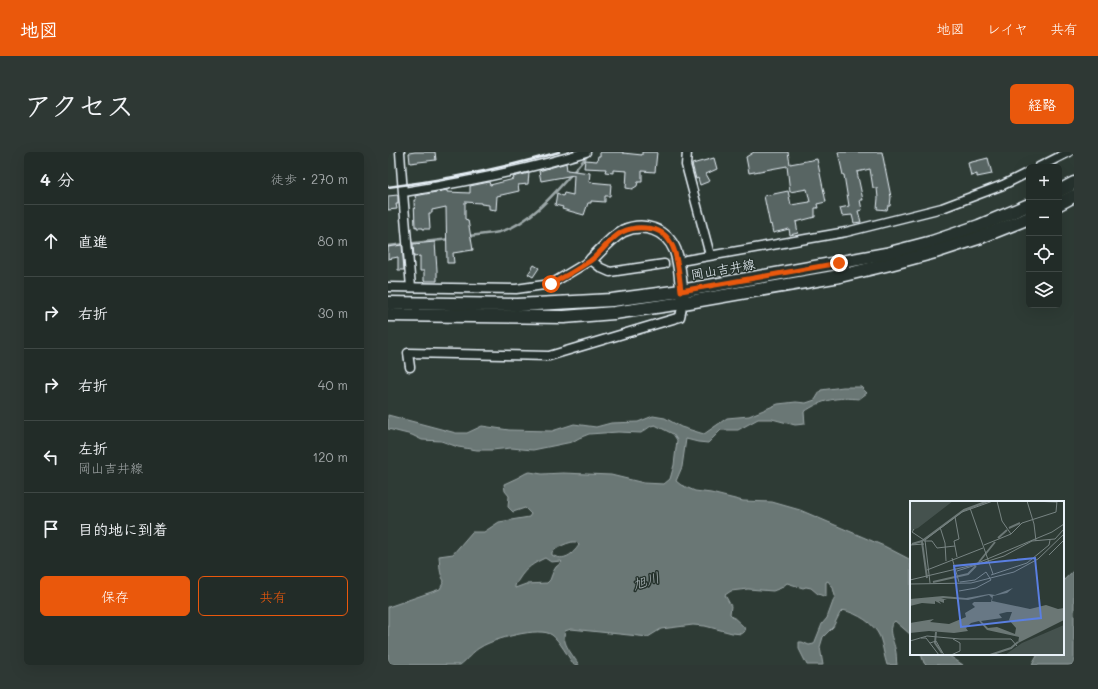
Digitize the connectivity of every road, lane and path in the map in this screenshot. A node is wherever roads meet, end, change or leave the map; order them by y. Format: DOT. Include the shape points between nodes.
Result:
graph roads {
  1 [pos="400,152"];
  2 [pos="586,152"];
  3 [pos="687,152"];
  4 [pos="1069,152"];
  5 [pos="1044,164"];
  6 [pos="1026,174"];
  7 [pos="1074,183"];
  8 [pos="1062,189"];
  9 [pos="404,192"];
  10 [pos="1074,196"];
  11 [pos="1062,202"];
  12 [pos="1026,206"];
  13 [pos="1026,219"];
  14 [pos="710,255"];
  15 [pos="591,260"];
  16 [pos="686,260"];
  17 [pos="664,264"];
  18 [pos="388,287"];
  19 [pos="411,287"];
  20 [pos="681,291"];
  21 [pos="388,303"];
  22 [pos="684,303"];
  23 [pos="388,315"];
  24 [pos="410,367"];
  1 -- 9 [label="street"];
  2 -- 9 [label="street" via="551,163 474,180"];
  3 -- 14 [label="street" via="686,165"];
  4 -- 5 [label="street"];
  6 -- 14 [label="street" via="942,208 846,232"];
  7 -- 8 [label="main road"];
  9 -- 19 [label="street"];
  10 -- 11 [label="main road"];
  12 -- 20 [label="main road, 岡山吉井線" via="979,226 886,254"];
  13 -- 22 [label="main road, 岡山吉井線" via="975,240 890,264 840,276"];
  14 -- 16 [label="street"];
  15 -- 17 [label="street" via="610,272"];
  15 -- 19 [label="street" via="551,284 516,290"];
  15 -- 20 [label="street" via="624,231 636,227 659,230 675,250"];
  18 -- 19 [label="street"];
  20 -- 21 [label="main road, 岡山吉井線" via="612,300 517,305"];
  20 -- 22 [label="street"];
  22 -- 23 [label="main road, 岡山吉井線" via="564,317"];
  22 -- 24 [label="street" via="680,317 549,356 408,353"];
}
